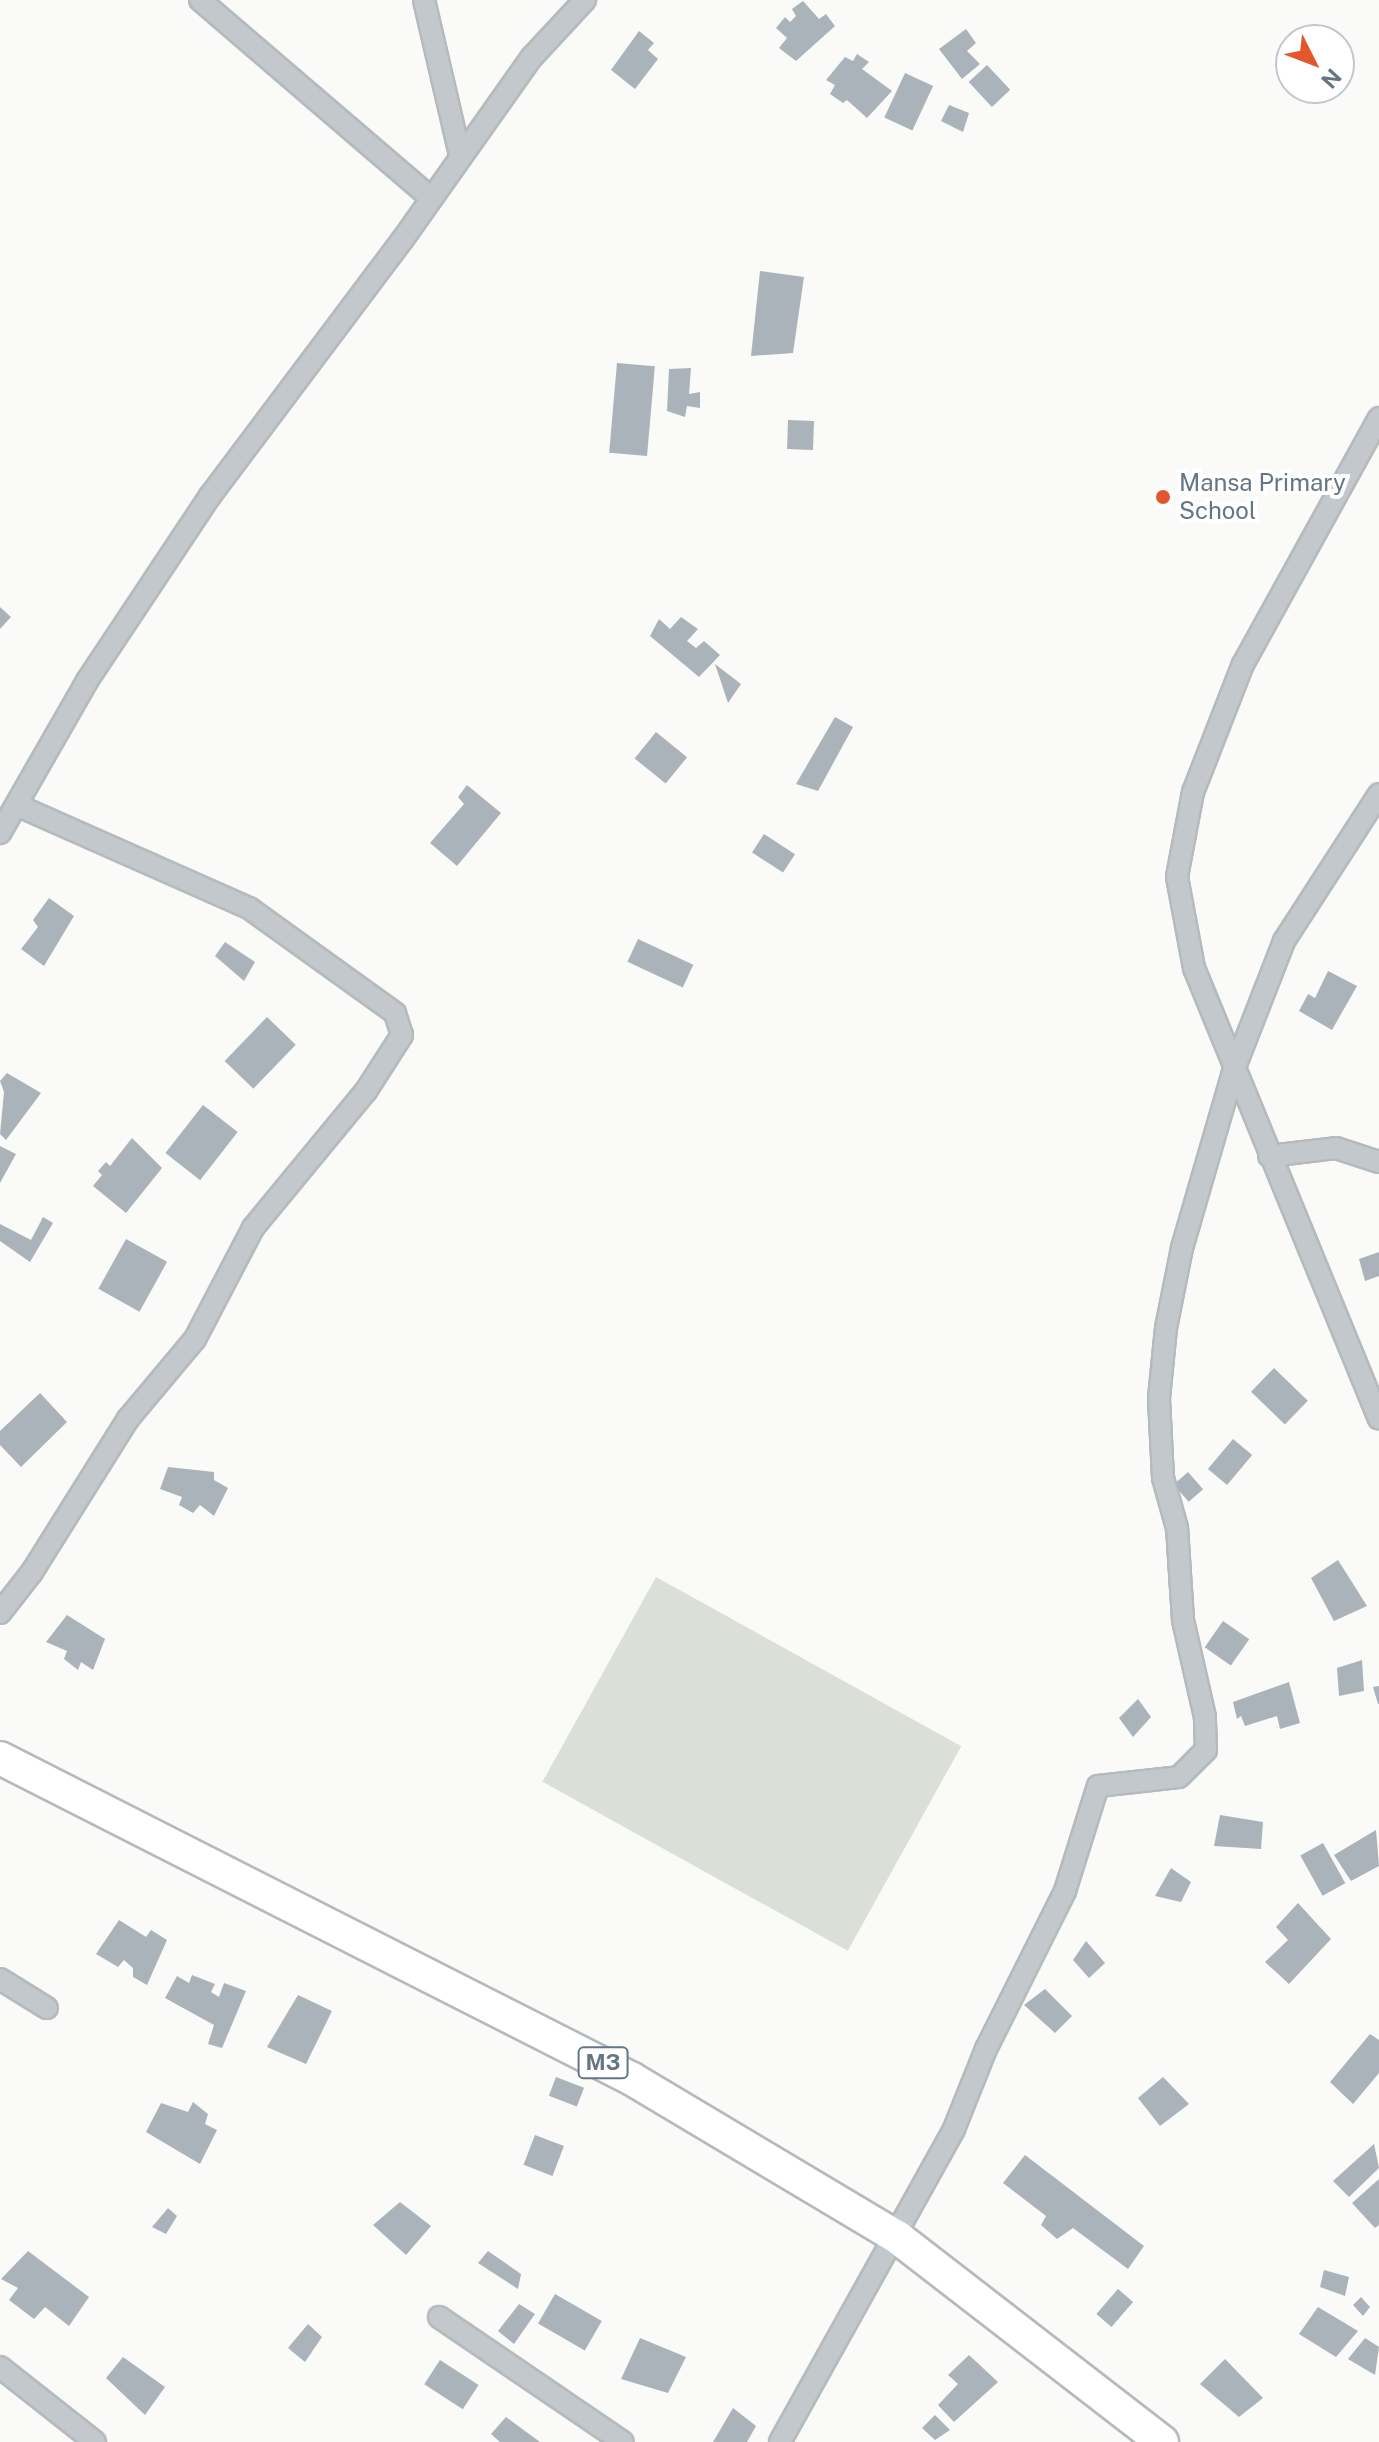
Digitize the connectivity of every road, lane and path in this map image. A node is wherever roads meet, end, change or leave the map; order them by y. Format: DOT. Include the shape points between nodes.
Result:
graph roads {
  1 [pos="200,0"];
  2 [pos="424,0"];
  3 [pos="585,0"];
  4 [pos="460,155"];
  5 [pos="431,198"];
  6 [pos="1379,418"];
  7 [pos="1379,794"];
  8 [pos="17,805"];
  9 [pos="0,833"];
  10 [pos="1233,1072"];
  11 [pos="1269,1156"];
  12 [pos="1379,1162"];
  13 [pos="1379,1419"];
  14 [pos="0,1613"];
  15 [pos="0,1758"];
  16 [pos="0,1979"];
  17 [pos="47,2008"];
  18 [pos="897,2237"];
  19 [pos="439,2317"];
  20 [pos="0,2367"];
  21 [pos="95,2442"];
  22 [pos="623,2442"];
  23 [pos="780,2442"];
  24 [pos="1162,2442"];
  1 -- 5 [label="street"];
  2 -- 4 [label="street"];
  3 -- 4 [label="street" via="532,57"];
  4 -- 5 [label="street"];
  5 -- 8 [label="street" via="210,496 87,681"];
  6 -- 10 [label="street" via="1243,664 1193,792 1177,877 1194,968"];
  7 -- 10 [label="street" via="1284,941"];
  8 -- 9 [label="street"];
  8 -- 14 [label="street" via="249,908 395,1013 402,1035 366,1091 253,1228 195,1339 128,1419 32,1572"];
  10 -- 11 [label="street"];
  10 -- 18 [label="street" via="1182,1248 1159,1398 1163,1478 1177,1528 1183,1620 1205,1717 1206,1750 1179,1777 1098,1786 1059,1904 986,2049 954,2129"];
  11 -- 12 [label="street" via="1336,1148"];
  11 -- 13 [label="street"];
  15 -- 18 [label="main road, M3" via="632,2079"];
  16 -- 17 [label="street"];
  18 -- 23 [label="street"];
  18 -- 24 [label="main road, M3"];
  19 -- 22 [label="street"];
  20 -- 21 [label="street"];
}
